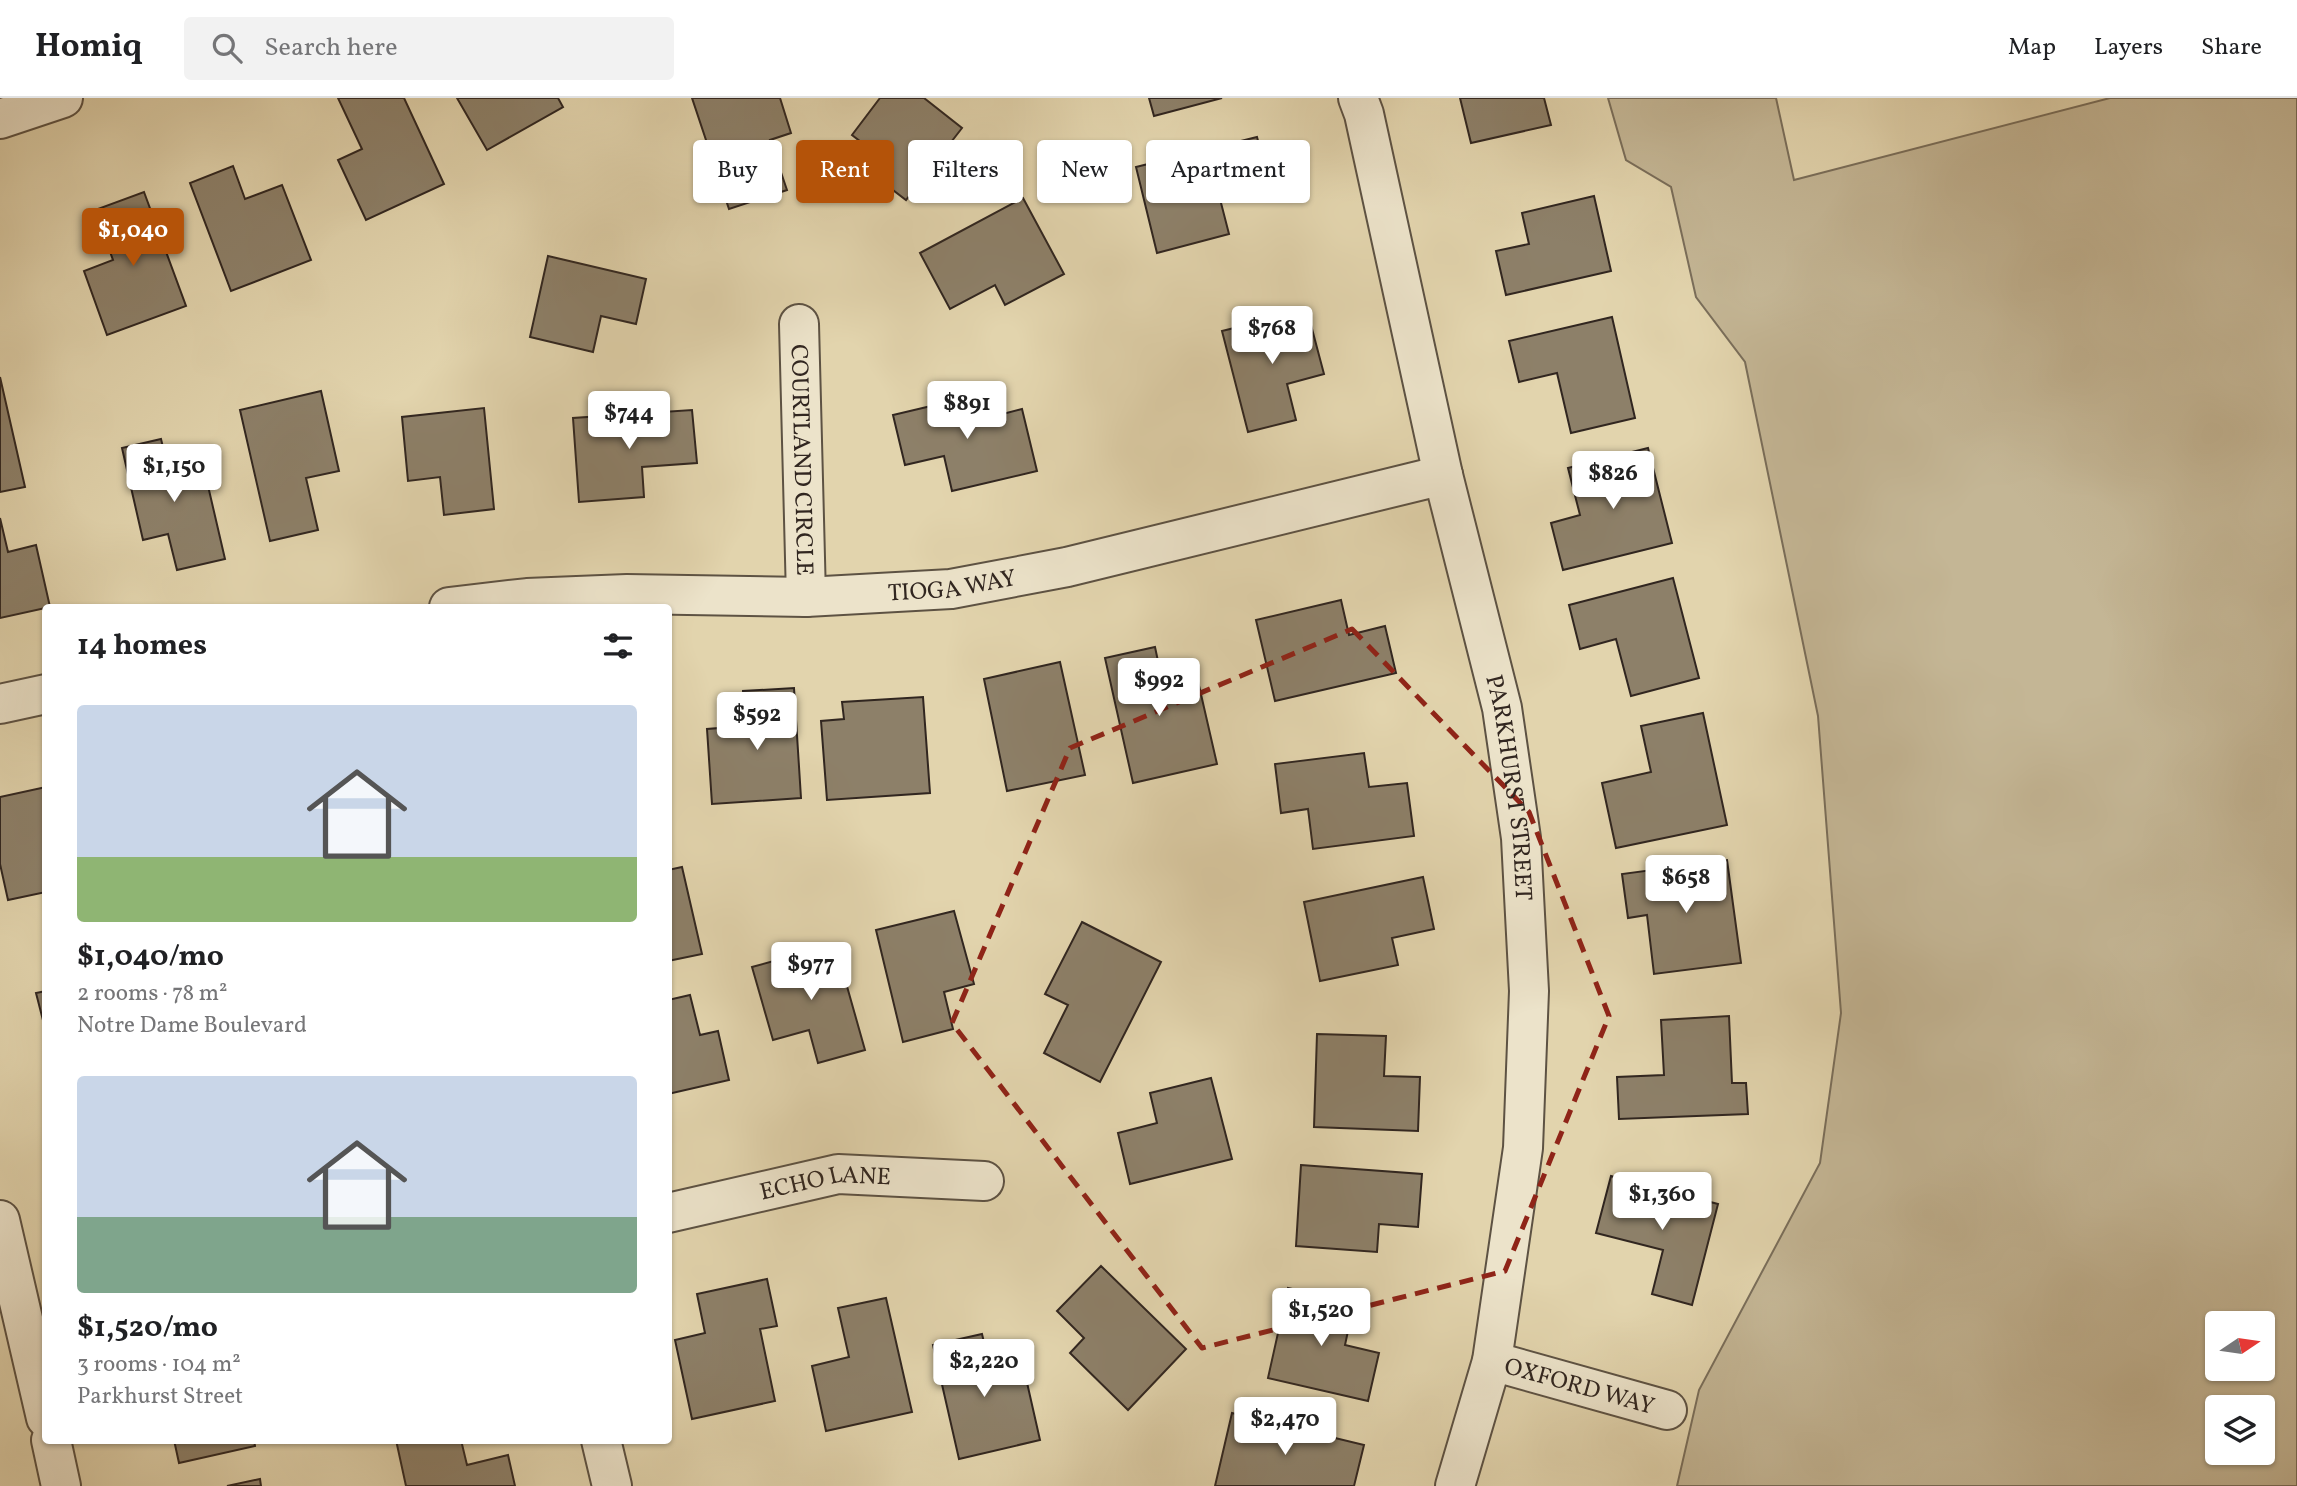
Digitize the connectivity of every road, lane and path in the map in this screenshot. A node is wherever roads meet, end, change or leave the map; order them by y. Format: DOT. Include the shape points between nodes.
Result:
graph roads {
  1 [pos="63,98"];
  2 [pos="1358,98"];
  3 [pos="0,119"];
  4 [pos="799,324"];
  5 [pos="1443,475"];
  6 [pos="806,597"];
  7 [pos="475,604"];
  8 [pos="42,695"];
  9 [pos="0,704"];
  10 [pos="984,1181"];
  11 [pos="672,1212"];
  12 [pos="0,1220"];
  13 [pos="1492,1361"];
  14 [pos="42,1401"];
  15 [pos="1667,1410"];
  16 [pos="52,1444"];
  17 [pos="602,1444"];
  18 [pos="61,1486"];
  19 [pos="612,1486"];
  20 [pos="1455,1486"];
  1 -- 3 [label="street"];
  2 -- 5 [label="street, PARKHURST STREET"];
  4 -- 6 [label="street, COURTLAND CIRCLE"];
  5 -- 6 [label="street, TIOGA WAY" via="1067,567 951,589"];
  5 -- 13 [label="street, PARKHURST STREET" via="1502,708 1521,838 1528,991 1523,1148"];
  6 -- 7 [label="street, TIOGA WAY" via="627,594"];
  8 -- 9 [label="street"];
  10 -- 11 [label="street, ECHO LANE" via="838,1174"];
  12 -- 14 [label="street"];
  13 -- 15 [label="street, OXFORD WAY"];
  13 -- 20 [label="street, PARKHURST STREET"];
  16 -- 18 [label="street"];
  17 -- 19 [label="street"];
}
